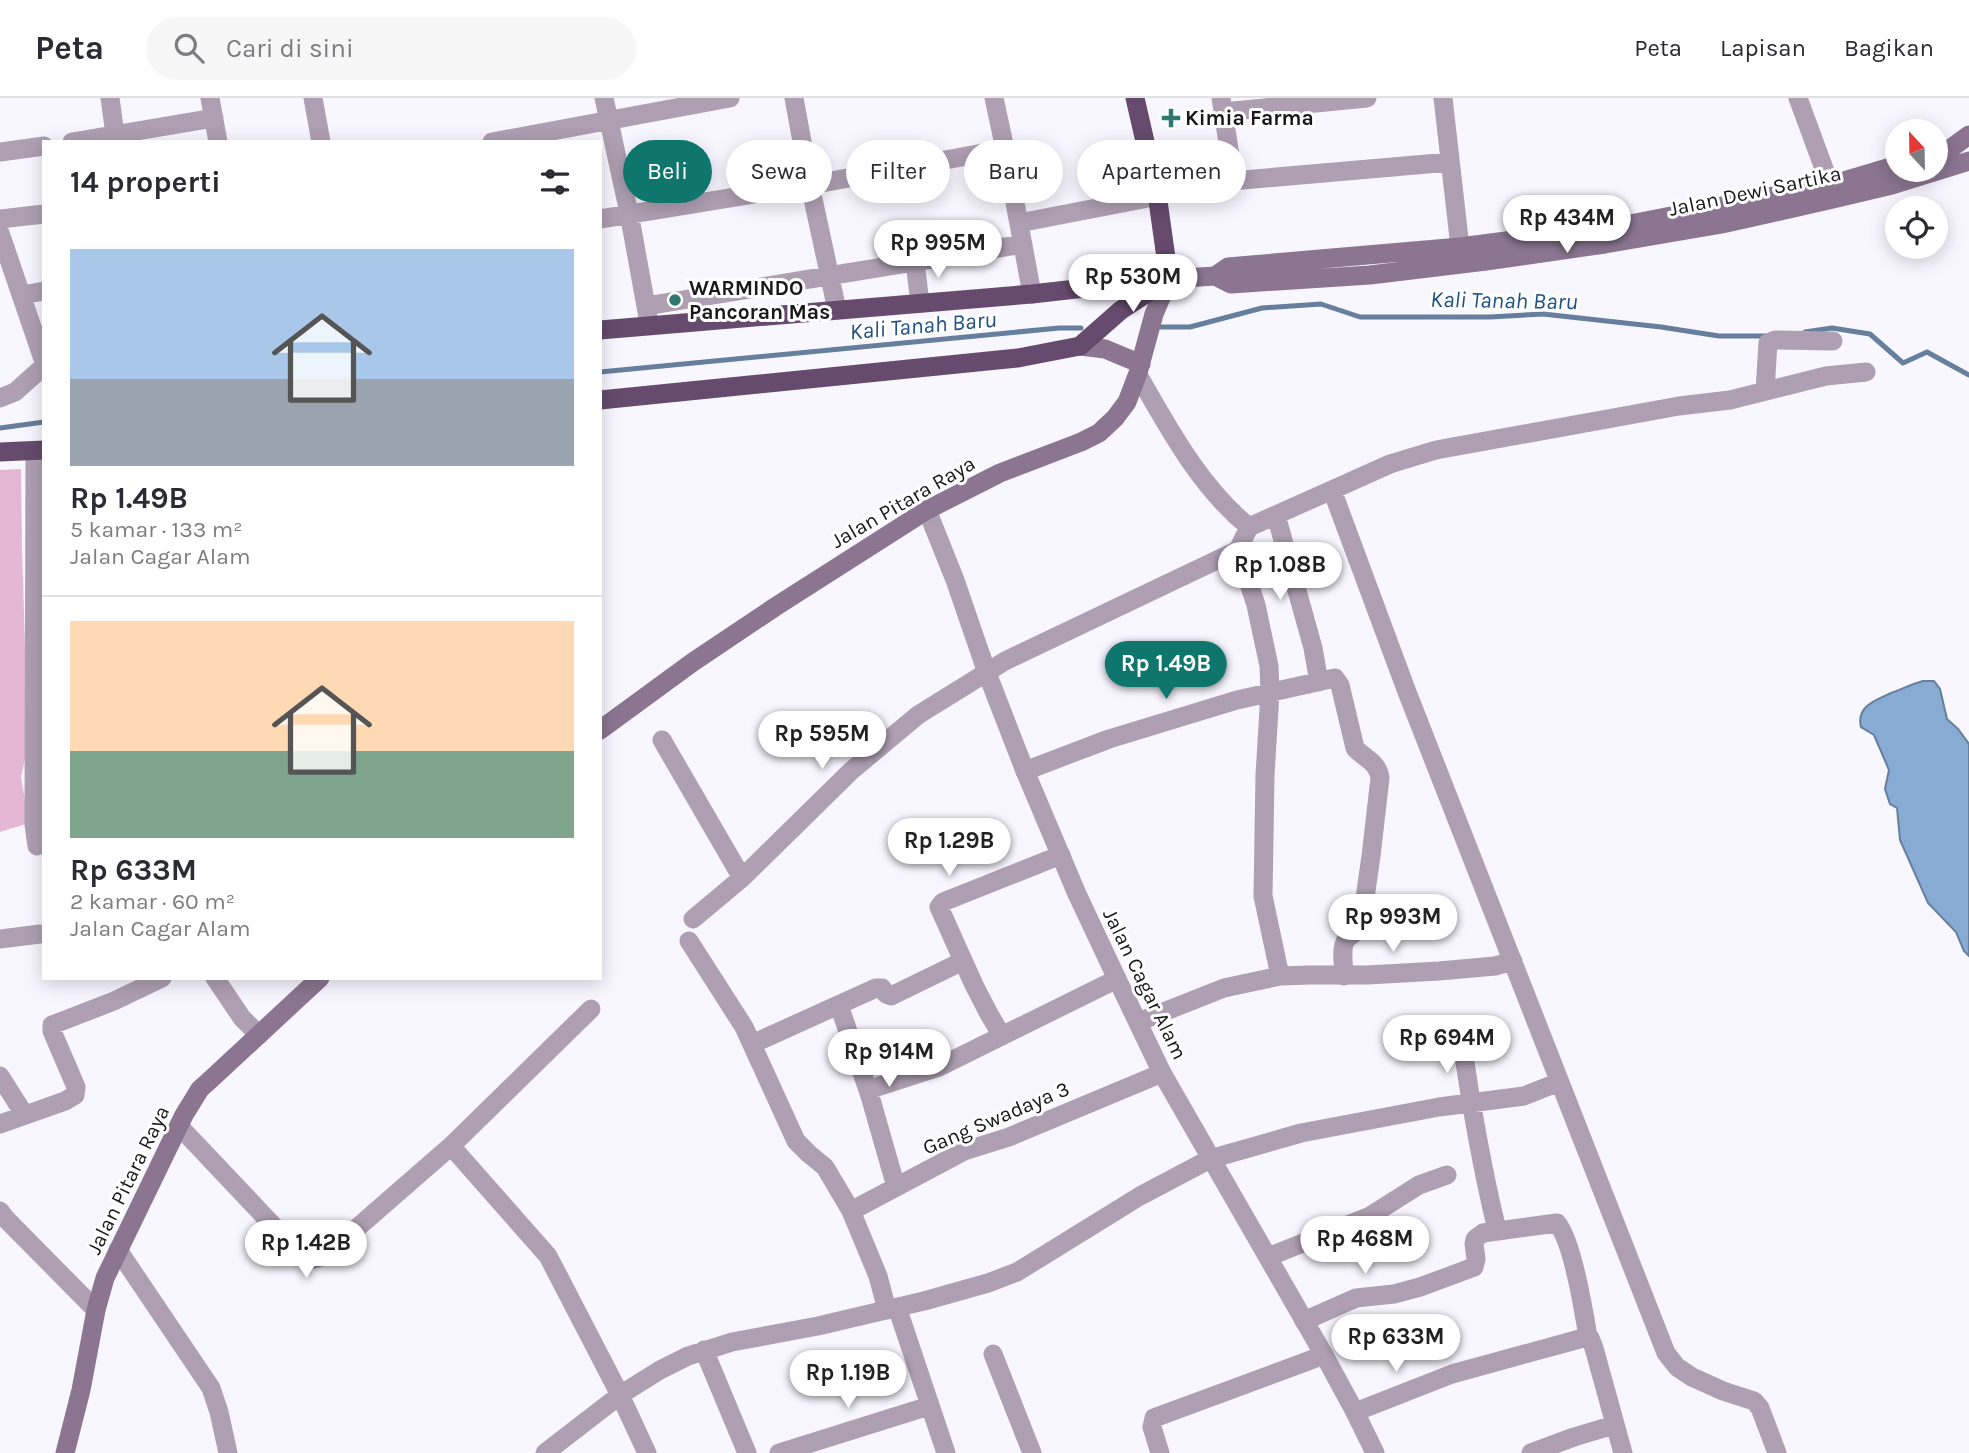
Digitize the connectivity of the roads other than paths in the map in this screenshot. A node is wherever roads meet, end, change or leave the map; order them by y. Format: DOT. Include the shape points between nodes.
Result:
graph roads {
  1 [pos="110,98"];
  2 [pos="210,98"];
  3 [pos="313,98"];
  4 [pos="604,98"];
  5 [pos="730,98"];
  6 [pos="794,98"];
  7 [pos="994,98"];
  8 [pos="1135,98"];
  9 [pos="1367,98"];
  10 [pos="1443,98"];
  11 [pos="1798,98"];
  12 [pos="1222,105"];
  13 [pos="214,118"];
  14 [pos="608,120"];
  15 [pos="1969,135"];
  16 [pos="115,139"];
  17 [pos="218,140"];
  18 [pos="321,140"];
  19 [pos="503,140"];
  20 [pos="802,140"];
  21 [pos="1003,140"];
  22 [pos="1145,140"];
  23 [pos="1228,140"];
  24 [pos="42,146"];
  25 [pos="1952,148"];
  26 [pos="0,152"];
  27 [pos="964,157"];
  28 [pos="1969,161"];
  29 [pos="1450,162"];
  30 [pos="1885,170"];
  31 [pos="1246,180"];
  32 [pos="832,181"];
  33 [pos="1832,192"];
  34 [pos="726,198"];
  35 [pos="814,203"];
  36 [pos="1015,203"];
  37 [pos="1122,203"];
  38 [pos="1158,203"];
  39 [pos="629,213"];
  40 [pos="42,215"];
  41 [pos="0,219"];
  42 [pos="602,219"];
  43 [pos="1019,223"];
  44 [pos="0,233"];
  45 [pos="1023,244"];
  46 [pos="1460,247"];
  47 [pos="915,262"];
  48 [pos="829,275"];
  49 [pos="1215,276"];
  50 [pos="1169,279"];
  51 [pos="42,291"];
  52 [pos="1032,294"];
  53 [pos="22,295"];
  54 [pos="920,303"];
  55 [pos="646,306"];
  56 [pos="837,310"];
  57 [pos="650,326"];
  58 [pos="602,330"];
  59 [pos="1833,341"];
  60 [pos="1080,346"];
  61 [pos="42,358"];
  62 [pos="42,366"];
  63 [pos="1139,370"];
  64 [pos="1866,372"];
  65 [pos="1765,391"];
  66 [pos="0,398"];
  67 [pos="602,400"];
  68 [pos="39,451"];
  69 [pos="0,452"];
  70 [pos="1332,490"];
  71 [pos="927,510"];
  72 [pos="1276,515"];
  73 [pos="1249,527"];
  74 [pos="1238,550"];
  75 [pos="987,673"];
  76 [pos="1319,681"];
  77 [pos="1270,693"];
  78 [pos="602,729"];
  79 [pos="662,740"];
  80 [pos="1025,771"];
  81 [pos="37,846"];
  82 [pos="1061,855"];
  83 [pos="742,878"];
  84 [pos="693,919"];
  85 [pos="40,934"];
  86 [pos="0,939"];
  87 [pos="689,941"];
  88 [pos="963,961"];
  89 [pos="1513,961"];
  90 [pos="1280,976"];
  91 [pos="1344,976"];
  92 [pos="1117,979"];
  93 [pos="158,980"];
  94 [pos="216,980"];
  95 [pos="318,980"];
  96 [pos="839,1005"];
  97 [pos="591,1009"];
  98 [pos="1138,1022"];
  99 [pos="259,1035"];
  100 [pos="1002,1036"];
  101 [pos="1462,1042"];
  102 [pos="752,1044"];
  103 [pos="1162,1073"];
  104 [pos="0,1076"];
  105 [pos="1559,1082"];
  106 [pos="868,1090"];
  107 [pos="1471,1103"];
  108 [pos="24,1114"];
  109 [pos="0,1124"];
  110 [pos="179,1126"];
  111 [pos="451,1146"];
  112 [pos="1210,1159"];
  113 [pos="1447,1175"];
  114 [pos="897,1187"];
  115 [pos="0,1211"];
  116 [pos="851,1211"];
  117 [pos="1497,1230"];
  118 [pos="118,1250"];
  119 [pos="1268,1257"];
  120 [pos="892,1309"];
  121 [pos="96,1310"];
  122 [pos="1304,1321"];
  123 [pos="1588,1337"];
  124 [pos="704,1350"];
  125 [pos="993,1354"];
  126 [pos="1324,1355"];
  127 [pos="620,1395"];
  128 [pos="929,1406"];
  129 [pos="1355,1412"];
  130 [pos="1614,1425"];
  131 [pos="65,1453"];
  132 [pos="228,1453"];
  133 [pos="545,1453"];
  134 [pos="647,1453"];
  135 [pos="747,1453"];
  136 [pos="779,1453"];
  137 [pos="946,1453"];
  138 [pos="1032,1453"];
  139 [pos="1160,1453"];
  140 [pos="1375,1453"];
  141 [pos="1531,1453"];
  142 [pos="1623,1453"];
  143 [pos="1777,1453"];
  1 -- 16 [label="street"];
  2 -- 13 [label="street"];
  3 -- 18 [label="street"];
  4 -- 14 [label="street"];
  5 -- 14 [label="street"];
  6 -- 20 [label="street"];
  7 -- 21 [label="street"];
  8 -- 22 [label="highway"];
  9 -- 12 [label="street"];
  10 -- 29 [label="street"];
  11 -- 33 [label="street"];
  12 -- 23 [label="street"];
  13 -- 16 [label="street"];
  13 -- 17 [label="street"];
  14 -- 19 [label="street"];
  14 -- 39 [label="street"];
  15 -- 25 [label="main road"];
  24 -- 26 [label="street"];
  27 -- 32 [label="street"];
  28 -- 33 [label="main road, Jalan Dewi Sartika" via="1892,185"];
  29 -- 31 [label="street"];
  29 -- 46 [label="street"];
  30 -- 33 [label="main road, Jalan Dewi Sartika"];
  33 -- 46 [label="main road, Jalan Dewi Sartika"];
  33 -- 49 [label="main road, Jalan Dewi Sartika" via="1722,224 1486,261 1370,275 1231,284"];
  34 -- 39 [label="street"];
  35 -- 48 [label="street"];
  36 -- 43 [label="street"];
  37 -- 43 [label="street"];
  38 -- 50 [label="highway"];
  39 -- 42 [label="street"];
  39 -- 55 [label="street"];
  40 -- 41 [label="street"];
  43 -- 45 [label="street"];
  44 -- 53 [label="street"];
  45 -- 47 [label="street"];
  45 -- 52 [label="street"];
  46 -- 49 [label="main road, Jalan Dewi Sartika" via="1228,267"];
  47 -- 48 [label="street"];
  47 -- 54 [label="street"];
  48 -- 55 [label="street"];
  48 -- 56 [label="street"];
  49 -- 50 [label="main road, Jalan Dewi Sartika"];
  50 -- 52 [label="highway"];
  50 -- 60 [label="highway" via="1121,310"];
  50 -- 63 [label="main road, Jalan Pitara Raya"];
  51 -- 53 [label="street"];
  52 -- 54 [label="highway"];
  53 -- 61 [label="street"];
  54 -- 56 [label="highway"];
  55 -- 57 [label="street"];
  56 -- 57 [label="highway"];
  57 -- 58 [label="highway"];
  59 -- 65 [label="street" via="1768,343"];
  60 -- 63 [label="main road" via="1105,349"];
  60 -- 67 [label="highway" via="1018,358"];
  62 -- 66 [label="street" via="15,392"];
  63 -- 71 [label="main road, Jalan Pitara Raya" via="1127,402 1099,433 1000,472"];
  63 -- 73 [label="street" via="1184,455"];
  64 -- 65 [label="street"];
  65 -- 70 [label="street" via="1436,450"];
  68 -- 69 [label="highway"];
  68 -- 81 [label="street"];
  70 -- 72 [label="street"];
  70 -- 89 [label="street"];
  71 -- 75 [label="street, Jalan Cagar Alam"];
  71 -- 78 [label="main road, Jalan Pitara Raya" via="713,648"];
  72 -- 73 [label="street"];
  72 -- 76 [label="street"];
  73 -- 74 [label="street"];
  74 -- 75 [label="street"];
  74 -- 77 [label="street" via="1265,640"];
  75 -- 80 [label="street, Jalan Cagar Alam"];
  75 -- 83 [label="street" via="918,715 851,771"];
  76 -- 77 [label="street"];
  76 -- 91 [label="street" via="1338,681 1356,748 1377,766 1380,778 1361,926 1343,944"];
  77 -- 80 [label="street" via="1109,740"];
  77 -- 90 [label="street" via="1263,896"];
  79 -- 83 [label="street"];
  80 -- 82 [label="street, Jalan Cagar Alam"];
  82 -- 88 [label="street" via="940,904"];
  82 -- 92 [label="street, Jalan Cagar Alam"];
  83 -- 84 [label="street"];
  85 -- 86 [label="street"];
  87 -- 102 [label="street"];
  88 -- 96 [label="street" via="891,996 880,987"];
  88 -- 100 [label="street"];
  89 -- 91 [label="street"];
  89 -- 105 [label="street"];
  90 -- 91 [label="street"];
  90 -- 98 [label="street" via="1224,988"];
  92 -- 98 [label="street, Jalan Cagar Alam"];
  92 -- 100 [label="street"];
  93 -- 108 [label="street" via="52,1025 75,1095"];
  94 -- 99 [label="street"];
  95 -- 99 [label="main road, Jalan Pitara Raya"];
  96 -- 102 [label="street"];
  96 -- 106 [label="street"];
  97 -- 111 [label="street"];
  98 -- 103 [label="street, Jalan Cagar Alam"];
  99 -- 110 [label="main road, Jalan Pitara Raya" via="201,1089"];
  100 -- 106 [label="street" via="939,1067"];
  101 -- 107 [label="street"];
  102 -- 116 [label="street" via="796,1141 825,1167"];
  103 -- 112 [label="street, Jalan Cagar Alam"];
  103 -- 114 [label="street, Gang Swadaya 3" via="964,1151"];
  104 -- 108 [label="street"];
  105 -- 107 [label="street" via="1524,1096"];
  105 -- 143 [label="street" via="1666,1353 1692,1377 1754,1401"];
  106 -- 114 [label="street"];
  107 -- 112 [label="street" via="1301,1133"];
  107 -- 117 [label="street"];
  108 -- 109 [label="street"];
  110 -- 111 [label="street" via="309,1260 334,1248"];
  110 -- 118 [label="main road, Jalan Pitara Raya"];
  111 -- 127 [label="street" via="548,1256"];
  112 -- 119 [label="street, Jalan Cagar Alam"];
  112 -- 120 [label="street" via="1017,1272"];
  113 -- 119 [label="street" via="1419,1185 1370,1216"];
  114 -- 116 [label="street, Gang Swadaya 3"];
  115 -- 121 [label="street"];
  116 -- 120 [label="street"];
  117 -- 122 [label="street" via="1475,1239 1474,1267 1394,1294 1356,1298"];
  117 -- 123 [label="street" via="1551,1222 1560,1226"];
  118 -- 121 [label="main road, Jalan Pitara Raya"];
  118 -- 132 [label="street" via="211,1388"];
  119 -- 122 [label="street, Jalan Cagar Alam"];
  120 -- 124 [label="street"];
  120 -- 128 [label="street"];
  121 -- 131 [label="main road, Jalan Pitara Raya"];
  122 -- 126 [label="street, Jalan Cagar Alam"];
  123 -- 129 [label="street" via="1452,1374"];
  123 -- 130 [label="street"];
  124 -- 127 [label="street"];
  124 -- 135 [label="street"];
  125 -- 138 [label="street"];
  126 -- 129 [label="street, Jalan Cagar Alam"];
  126 -- 139 [label="street" via="1158,1416 1152,1427"];
  127 -- 133 [label="street"];
  127 -- 134 [label="street"];
  128 -- 136 [label="street"];
  128 -- 137 [label="street"];
  129 -- 140 [label="street, Jalan Cagar Alam"];
  130 -- 141 [label="street"];
  130 -- 142 [label="street"];
}
